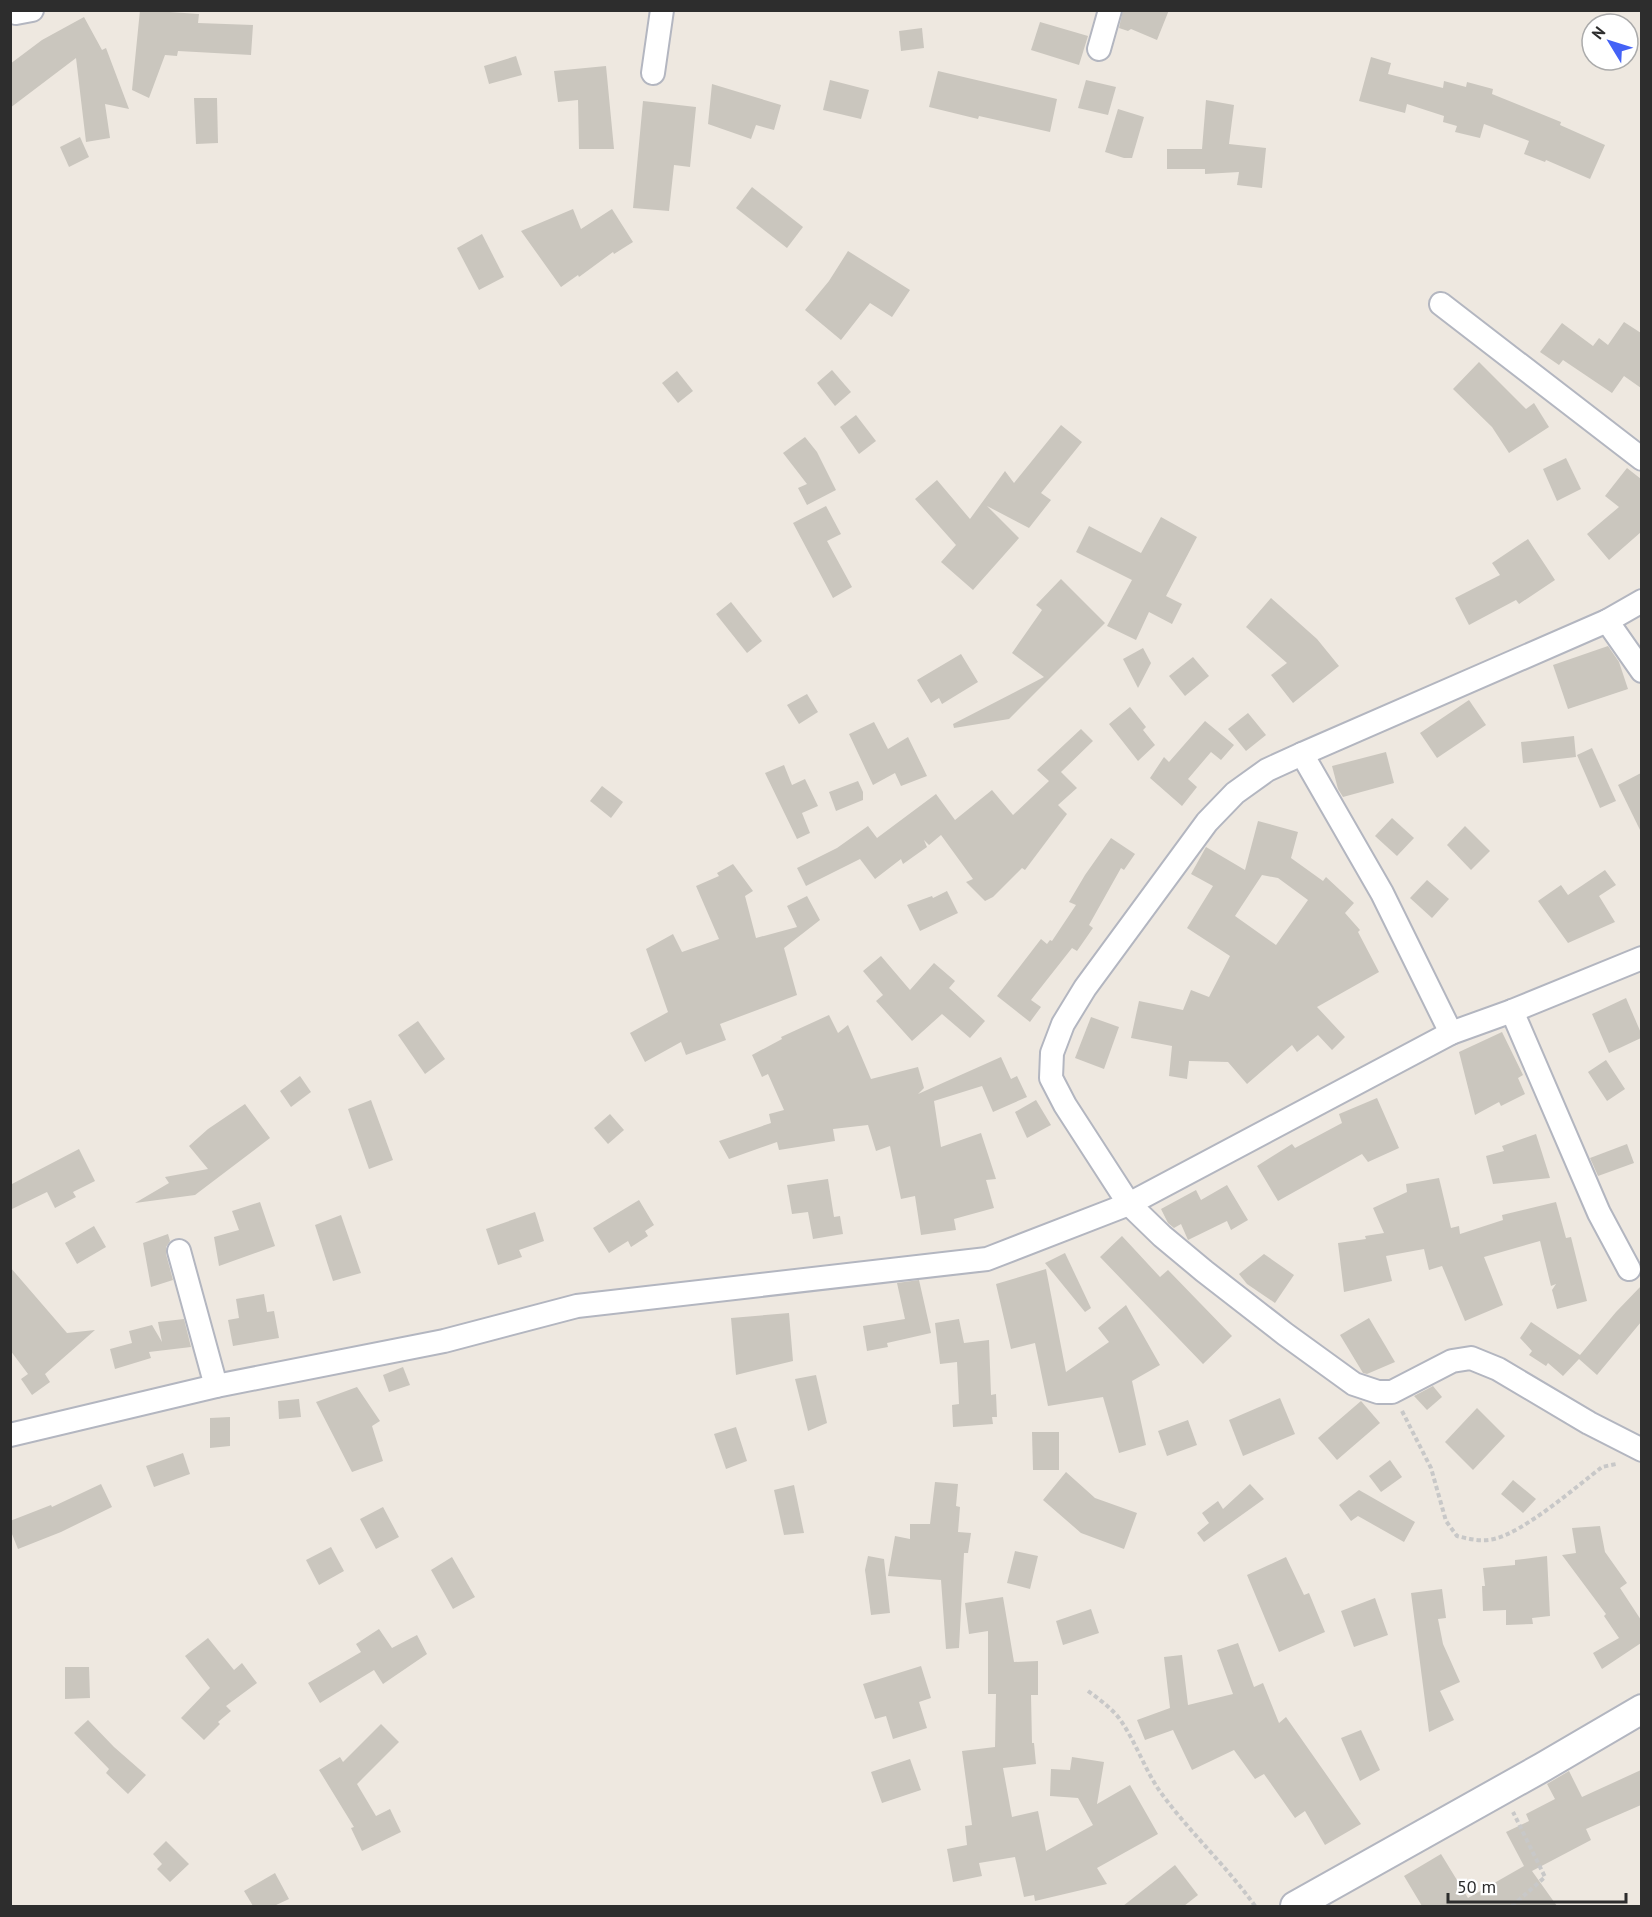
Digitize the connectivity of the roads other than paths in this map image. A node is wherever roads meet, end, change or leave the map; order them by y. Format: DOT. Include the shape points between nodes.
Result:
graph roads {
  1 [pos="32,10"];
  2 [pos="662,10"];
  3 [pos="1110,10"];
  4 [pos="10,11"];
  5 [pos="1099,49"];
  6 [pos="654,73"];
  7 [pos="1441,304"];
  8 [pos="1641,459"];
  9 [pos="1641,601"];
  10 [pos="1607,621"];
  11 [pos="1641,671"];
  12 [pos="1302,754"];
  13 [pos="1641,957"];
  14 [pos="1512,1011"];
  15 [pos="1451,1033"];
  16 [pos="1129,1204"];
  17 [pos="180,1251"];
  18 [pos="1629,1269"];
  19 [pos="216,1386"];
  20 [pos="10,1435"];
  21 [pos="1641,1450"];
  22 [pos="1641,1708"];
  23 [pos="1295,1906"];
  1 -- 4 [label="street"];
  2 -- 6 [label="street"];
  3 -- 5 [label="street"];
  7 -- 8 [label="street"];
  9 -- 10 [label="street"];
  10 -- 11 [label="street"];
  10 -- 12 [label="street"];
  12 -- 15 [label="street" via="1382,893"];
  12 -- 16 [label="street" via="1268,770 1235,793 1207,822 1063,1024 1052,1053 1051,1078"];
  13 -- 14 [label="street"];
  14 -- 15 [label="street"];
  14 -- 18 [label="street" via="1596,1207"];
  15 -- 16 [label="street"];
  16 -- 19 [label="street" via="987,1259 577,1306 444,1341"];
  16 -- 21 [label="street" via="1204,1271 1354,1384 1392,1392 1452,1361 1472,1358"];
  17 -- 19 [label="street"];
  19 -- 20 [label="street"];
  22 -- 23 [label="street"];
}
